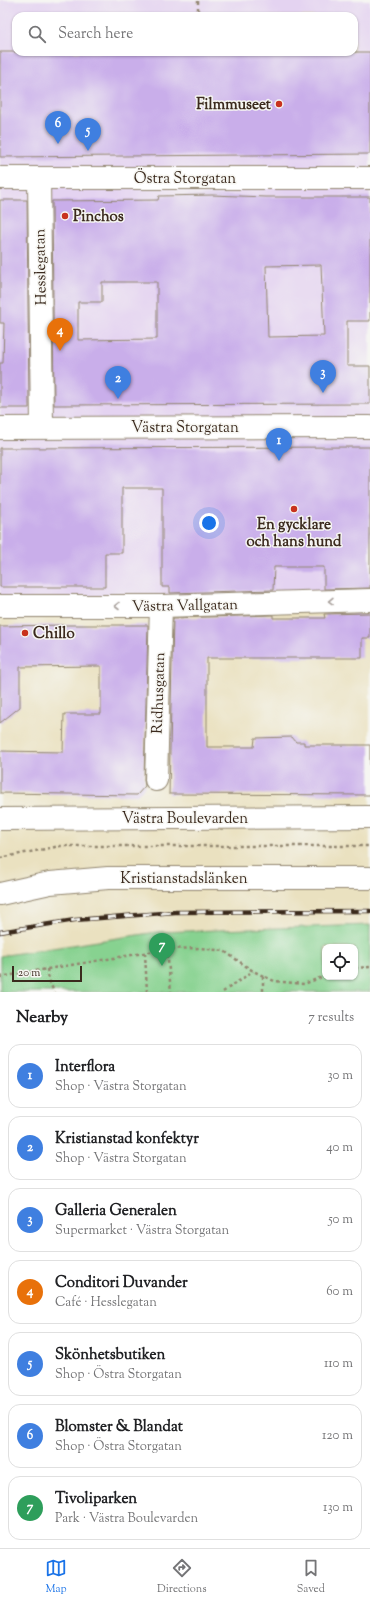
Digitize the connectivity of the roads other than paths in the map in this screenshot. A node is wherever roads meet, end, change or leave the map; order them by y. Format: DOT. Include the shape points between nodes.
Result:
graph roads {
  1 [pos="0,178"];
  2 [pos="39,178"];
  3 [pos="370,178"];
  4 [pos="370,427"];
  5 [pos="0,428"];
  6 [pos="42,428"];
  7 [pos="370,600"];
  8 [pos="0,606"];
  9 [pos="161,606"];
  10 [pos="156,780"];
  11 [pos="370,817"];
  12 [pos="0,819"];
  13 [pos="370,878"];
  14 [pos="0,894"];
  1 -- 2 [label="street, Östra Storgatan"];
  2 -- 3 [label="street, Östra Storgatan"];
  2 -- 6 [label="street, Hesslegatan"];
  4 -- 6 [label="street, Västra Storgatan"];
  5 -- 6 [label="street, Västra Storgatan"];
  7 -- 9 [label="street, Västra Vallgatan, one-way"];
  9 -- 8 [label="street, Västra Vallgatan, one-way"];
  9 -- 10 [label="street, Ridhusgatan"];
  11 -- 12 [label="street, Västra Boulevarden"];
  13 -- 14 [label="street, Kristianstadslänken" via="108,878 50,883"];
}
